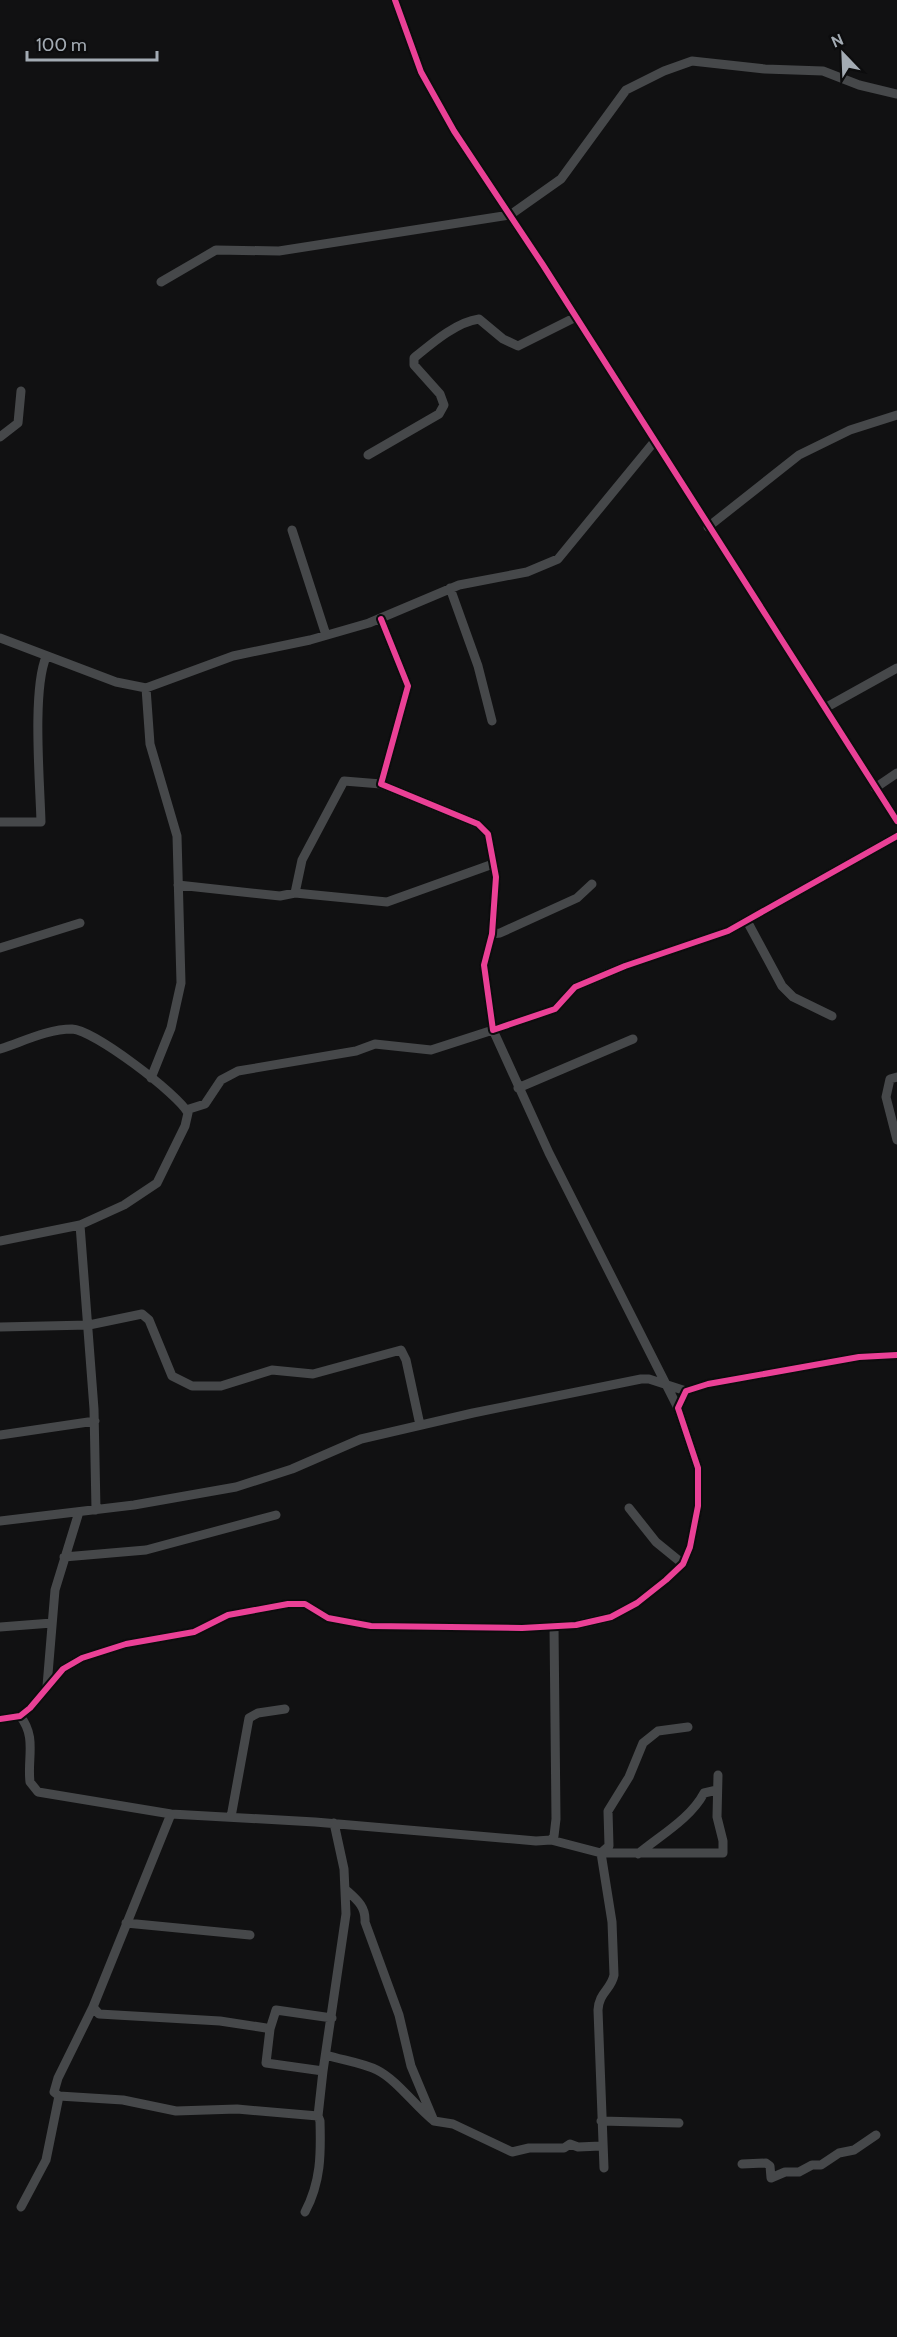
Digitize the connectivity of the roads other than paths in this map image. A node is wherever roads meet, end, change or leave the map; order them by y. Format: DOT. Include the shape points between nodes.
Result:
graph roads {
  1 [pos="395,0"];
  2 [pos="897,94"];
  3 [pos="510,215"];
  4 [pos="160,282"];
  5 [pos="576,317"];
  6 [pos="21,391"];
  7 [pos="897,415"];
  8 [pos="0,437"];
  9 [pos="654,442"];
  10 [pos="369,455"];
  11 [pos="708,527"];
  12 [pos="292,530"];
  13 [pos="450,588"];
  14 [pos="381,619"];
  15 [pos="326,635"];
  16 [pos="0,638"];
  17 [pos="46,657"];
  18 [pos="897,668"];
  19 [pos="146,688"];
  20 [pos="825,708"];
  21 [pos="492,721"];
  22 [pos="897,773"];
  23 [pos="381,784"];
  24 [pos="875,788"];
  25 [pos="897,821"];
  26 [pos="0,822"];
  27 [pos="897,836"];
  28 [pos="493,864"];
  29 [pos="592,884"];
  30 [pos="178,885"];
  31 [pos="295,893"];
  32 [pos="747,921"];
  33 [pos="80,923"];
  34 [pos="492,934"];
  35 [pos="0,948"];
  36 [pos="832,1016"];
  37 [pos="493,1030"];
  38 [pos="633,1039"];
  39 [pos="0,1049"];
  40 [pos="897,1077"];
  41 [pos="151,1078"];
  42 [pos="518,1088"];
  43 [pos="186,1110"];
  44 [pos="897,1140"];
  45 [pos="80,1225"];
  46 [pos="0,1241"];
  47 [pos="89,1325"];
  48 [pos="0,1327"];
  49 [pos="897,1355"];
  50 [pos="664,1385"];
  51 [pos="686,1391"];
  52 [pos="678,1408"];
  53 [pos="95,1421"];
  54 [pos="420,1425"];
  55 [pos="0,1435"];
  56 [pos="629,1508"];
  57 [pos="96,1510"];
  58 [pos="79,1512"];
  59 [pos="276,1515"];
  60 [pos="0,1521"];
  61 [pos="64,1557"];
  62 [pos="683,1564"];
  63 [pos="52,1623"];
  64 [pos="554,1626"];
  65 [pos="0,1627"];
  66 [pos="47,1686"];
  67 [pos="285,1709"];
  68 [pos="20,1716"];
  69 [pos="0,1719"];
  70 [pos="688,1727"];
  71 [pos="718,1775"];
  72 [pos="717,1790"];
  73 [pos="171,1814"];
  74 [pos="231,1817"];
  75 [pos="334,1823"];
  76 [pos="551,1840"];
  77 [pos="602,1854"];
  78 [pos="638,1854"];
  79 [pos="345,1889"];
  80 [pos="126,1923"];
  81 [pos="250,1935"];
  82 [pos="93,2007"];
  83 [pos="332,2018"];
  84 [pos="270,2029"];
  85 [pos="326,2055"];
  86 [pos="323,2071"];
  87 [pos="60,2096"];
  88 [pos="318,2116"];
  89 [pos="434,2121"];
  90 [pos="601,2121"];
  91 [pos="679,2123"];
  92 [pos="876,2135"];
  93 [pos="601,2146"];
  94 [pos="742,2164"];
  95 [pos="604,2168"];
  96 [pos="21,2207"];
  97 [pos="305,2212"];
  1 -- 3 [label="street" via="407,39 434,98"];
  2 -- 3 [label="street" via="823,71 692,61 626,90 561,179"];
  3 -- 4 [label="street" via="279,250 216,250"];
  3 -- 5 [label="street"];
  5 -- 9 [label="street"];
  5 -- 10 [label="street" via="518,346 479,319 463,324 428,346 414,358 414,365 440,394 444,405 439,414"];
  6 -- 8 [label="street" via="18,423"];
  7 -- 11 [label="street" via="850,430 799,455"];
  9 -- 11 [label="street"];
  9 -- 13 [label="street" via="558,559 527,572"];
  11 -- 20 [label="street"];
  12 -- 15 [label="street"];
  13 -- 14 [label="street"];
  13 -- 21 [label="street" via="478,666"];
  14 -- 15 [label="street"];
  14 -- 23 [label="street" via="408,686"];
  15 -- 19 [label="street" via="233,656"];
  16 -- 17 [label="street"];
  17 -- 19 [label="street" via="116,682"];
  17 -- 26 [label="street" via="41,669 41,822"];
  18 -- 20 [label="street"];
  19 -- 30 [label="street" via="150,744 177,836"];
  20 -- 24 [label="street"];
  22 -- 24 [label="street"];
  23 -- 28 [label="street" via="478,824 488,834"];
  23 -- 31 [label="street" via="344,781 302,860"];
  24 -- 25 [label="street"];
  27 -- 32 [label="street"];
  28 -- 31 [label="street" via="387,902"];
  28 -- 34 [label="street" via="496,876"];
  29 -- 34 [label="street" via="577,898"];
  30 -- 31 [label="street" via="280,896"];
  30 -- 41 [label="street" via="181,983"];
  32 -- 36 [label="street" via="782,986 793,997"];
  32 -- 37 [label="street" via="576,987 555,1009"];
  33 -- 35 [label="street"];
  34 -- 37 [label="street" via="484,964"];
  37 -- 42 [label="street"];
  37 -- 43 [label="street" via="431,1050 375,1044 356,1051 238,1071 221,1080 205,1104"];
  38 -- 42 [label="street"];
  39 -- 41 [label="street" via="53,1032 83,1031"];
  40 -- 44 [label="street" via="890,1079 886,1097"];
  41 -- 43 [label="street"];
  42 -- 50 [label="street"];
  43 -- 45 [label="street" via="188,1119 157,1183 124,1205"];
  45 -- 46 [label="street"];
  45 -- 47 [label="street"];
  47 -- 48 [label="street"];
  47 -- 53 [label="street"];
  47 -- 54 [label="street" via="136,1314 146,1316 172,1376 201,1386 221,1386 272,1370 313,1374 401,1350"];
  49 -- 51 [label="street" via="859,1357"];
  50 -- 51 [label="street"];
  50 -- 52 [label="street"];
  50 -- 54 [label="street" via="641,1380"];
  51 -- 52 [label="street"];
  52 -- 62 [label="street" via="691,1444 699,1487 695,1528"];
  53 -- 55 [label="street"];
  53 -- 57 [label="street"];
  54 -- 57 [label="street" via="346,1443 292,1469 236,1487"];
  56 -- 62 [label="street" via="656,1542"];
  57 -- 58 [label="street"];
  58 -- 60 [label="street"];
  58 -- 61 [label="street"];
  59 -- 61 [label="street" via="146,1550"];
  61 -- 63 [label="street"];
  62 -- 64 [label="street" via="637,1603 610,1617"];
  63 -- 65 [label="street"];
  63 -- 66 [label="street"];
  64 -- 66 [label="street" via="371,1626 328,1618 305,1604 288,1604 228,1616 194,1632 126,1644 82,1658 63,1669"];
  64 -- 76 [label="street" via="556,1819"];
  66 -- 68 [label="street"];
  67 -- 74 [label="street" via="249,1718"];
  68 -- 69 [label="street"];
  68 -- 73 [label="street" via="32,1746 30,1782 38,1792"];
  70 -- 77 [label="street" via="658,1731 644,1743 608,1811 609,1846"];
  71 -- 72 [label="street"];
  72 -- 78 [label="street" via="704,1793 685,1820 671,1826"];
  72 -- 78 [label="street" via="723,1853"];
  73 -- 74 [label="street"];
  73 -- 80 [label="street"];
  74 -- 75 [label="street"];
  75 -- 76 [label="street"];
  75 -- 79 [label="street"];
  76 -- 77 [label="street"];
  77 -- 78 [label="street"];
  77 -- 90 [label="street" via="612,1922 614,1975 613,1982 599,1997"];
  79 -- 83 [label="street" via="346,1914"];
  79 -- 89 [label="street" via="365,1912 365,1922 399,2014 411,2066"];
  80 -- 81 [label="street"];
  80 -- 82 [label="street"];
  82 -- 84 [label="street" via="99,2013 220,2021"];
  82 -- 87 [label="street" via="58,2078 54,2092"];
  83 -- 84 [label="street" via="276,2010"];
  83 -- 85 [label="street"];
  84 -- 86 [label="street" via="266,2063"];
  85 -- 86 [label="street"];
  85 -- 89 [label="street" via="376,2069"];
  86 -- 88 [label="street"];
  87 -- 88 [label="street" via="123,2100 176,2111 237,2109"];
  87 -- 96 [label="street" via="46,2160"];
  88 -- 97 [label="street" via="321,2167"];
  89 -- 93 [label="street" via="453,2124 512,2152 564,2148 570,2144"];
  90 -- 91 [label="street"];
  90 -- 93 [label="street"];
  92 -- 94 [label="street" via="854,2150 799,2172 771,2178 766,2163"];
  93 -- 95 [label="street"];
}
